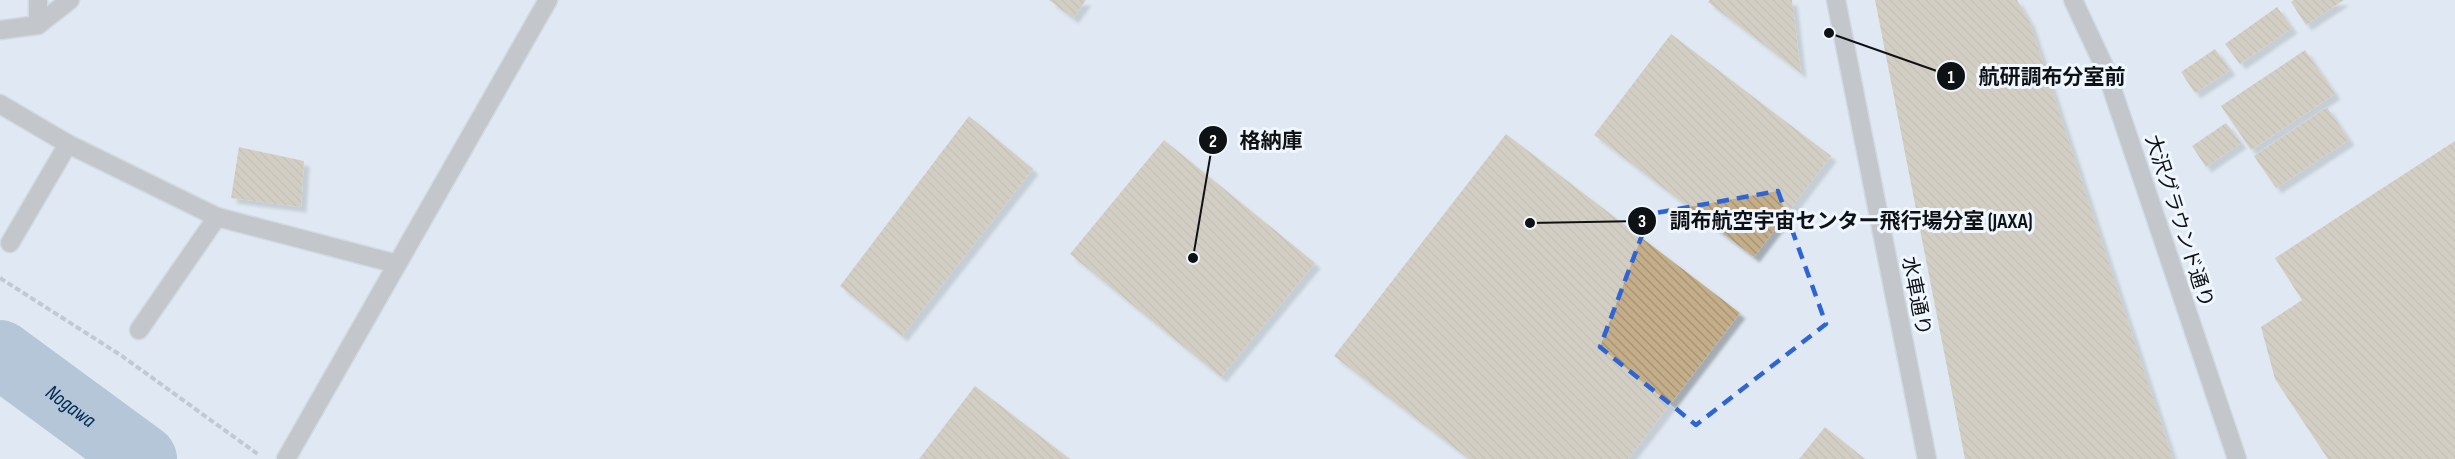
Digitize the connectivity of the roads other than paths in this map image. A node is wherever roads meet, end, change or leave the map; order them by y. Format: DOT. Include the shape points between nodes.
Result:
graph roads {
  1 [pos="38,0"];
  2 [pos="70,0"];
  3 [pos="548,0"];
  4 [pos="1836,0"];
  5 [pos="2073,0"];
  6 [pos="38,25"];
  7 [pos="0,30"];
  8 [pos="0,104"];
  9 [pos="68,144"];
  10 [pos="217,217"];
  11 [pos="10,243"];
  12 [pos="397,264"];
  13 [pos="140,330"];
  14 [pos="286,459"];
  15 [pos="1927,459"];
  16 [pos="2237,459"];
  1 -- 6 [label="street"];
  2 -- 6 [label="street"];
  3 -- 12 [label="street"];
  4 -- 15 [label="street, 水車通り"];
  5 -- 16 [label="street, 大沢グラウンド通り" via="2105,68"];
  6 -- 7 [label="street"];
  8 -- 9 [label="street"];
  9 -- 10 [label="street"];
  9 -- 11 [label="street"];
  10 -- 12 [label="street"];
  10 -- 13 [label="street"];
  12 -- 14 [label="street"];
}
